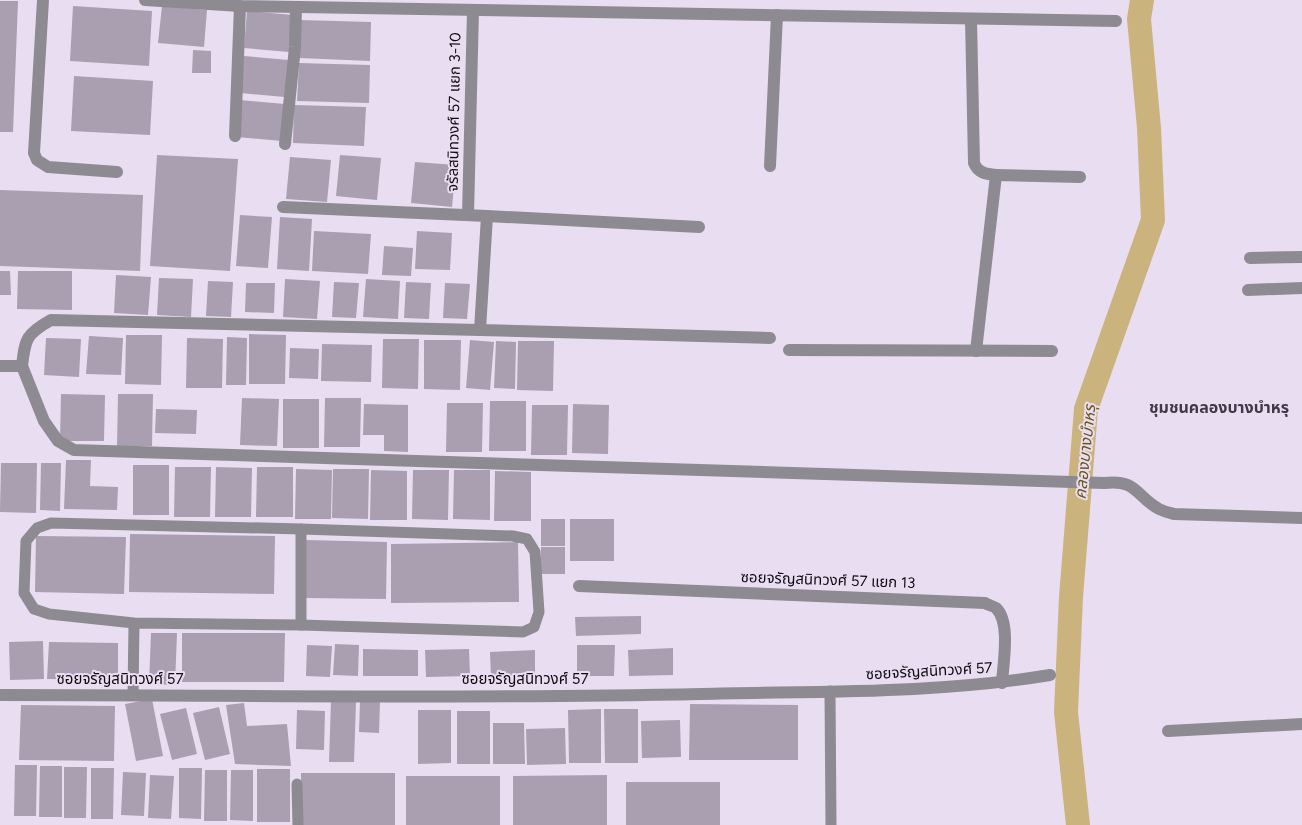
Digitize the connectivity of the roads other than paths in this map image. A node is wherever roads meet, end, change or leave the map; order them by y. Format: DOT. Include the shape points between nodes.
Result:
graph roads {
  1 [pos="43,0"];
  2 [pos="145,0"];
  3 [pos="240,6"];
  4 [pos="296,7"];
  5 [pos="473,10"];
  6 [pos="777,15"];
  7 [pos="971,19"];
  8 [pos="1116,21"];
  9 [pos="235,136"];
  10 [pos="285,144"];
  11 [pos="770,166"];
  12 [pos="117,172"];
  13 [pos="996,176"];
  14 [pos="1080,177"];
  15 [pos="283,207"];
  16 [pos="468,215"];
  17 [pos="487,216"];
  18 [pos="699,227"];
  19 [pos="1302,257"];
  20 [pos="1250,258"];
  21 [pos="1302,288"];
  22 [pos="1248,290"];
  23 [pos="480,330"];
  24 [pos="770,338"];
  25 [pos="789,350"];
  26 [pos="976,351"];
  27 [pos="1052,352"];
  28 [pos="0,366"];
  29 [pos="23,371"];
  30 [pos="1302,518"];
  31 [pos="302,529"];
  32 [pos="580,586"];
  33 [pos="134,624"];
  34 [pos="301,625"];
  35 [pos="1050,675"];
  36 [pos="1002,683"];
  37 [pos="830,691"];
  38 [pos="0,695"];
  39 [pos="133,695"];
  40 [pos="1302,724"];
  41 [pos="1168,731"];
  42 [pos="298,784"];
  43 [pos="298,825"];
  44 [pos="831,825"];
  1 -- 12 [label="street" via="34,154 48,167"];
  2 -- 3 [label="street"];
  3 -- 4 [label="street"];
  3 -- 9 [label="street"];
  4 -- 5 [label="street"];
  4 -- 10 [label="street"];
  5 -- 6 [label="street"];
  5 -- 16 [label="street, จรัลสนิทวงศ์ 57 แยก 3-10"];
  6 -- 7 [label="street"];
  6 -- 11 [label="street"];
  7 -- 8 [label="street"];
  7 -- 13 [label="street" via="974,163 976,169"];
  13 -- 14 [label="street"];
  13 -- 26 [label="street"];
  15 -- 16 [label="street"];
  16 -- 17 [label="street"];
  17 -- 18 [label="street"];
  17 -- 23 [label="street"];
  19 -- 20 [label="street"];
  21 -- 22 [label="street"];
  23 -- 24 [label="street"];
  23 -- 29 [label="street" via="51,320 35,329 24,344"];
  25 -- 26 [label="street"];
  26 -- 27 [label="street"];
  28 -- 29 [label="street"];
  29 -- 30 [label="street" via="44,421 58,441 74,450 1114,481 1134,487 1158,508 1174,514"];
  31 -- 33 [label="lane" via="51,523 37,528 26,541 25,567 24,594 34,609 49,614"];
  31 -- 34 [label="lane"];
  31 -- 34 [label="lane" via="527,539 535,552 539,612 534,626 523,632"];
  32 -- 36 [label="street, ซอยจรัญสนิทวงศ์ 57 แยก 13" via="985,603 995,607 1002,616"];
  33 -- 34 [label="lane"];
  33 -- 39 [label="lane"];
  35 -- 36 [label="street, ซอยจรัญสนิทวงศ์ 57"];
  36 -- 37 [label="street, ซอยจรัญสนิทวงศ์ 57" via="895,691"];
  37 -- 39 [label="street, ซอยจรัญสนิทวงศ์ 57" via="620,695"];
  37 -- 44 [label="lane"];
  38 -- 39 [label="street, ซอยจรัญสนิทวงศ์ 57"];
  40 -- 41 [label="street"];
  42 -- 43 [label="lane"];
}
